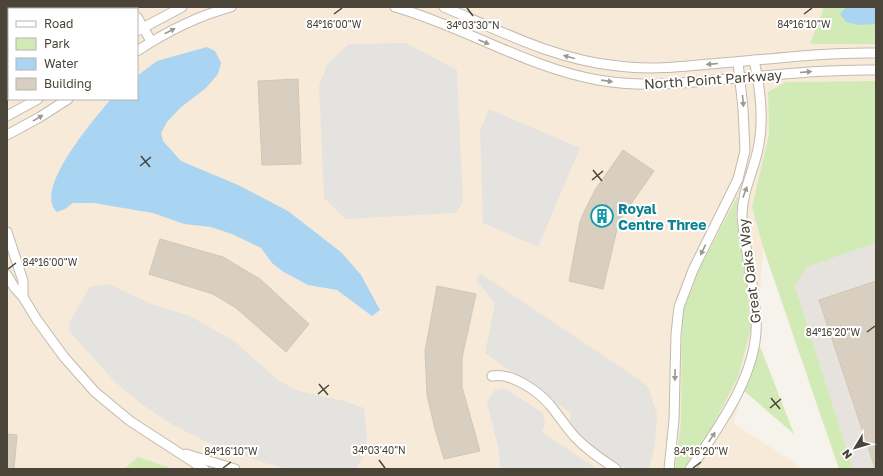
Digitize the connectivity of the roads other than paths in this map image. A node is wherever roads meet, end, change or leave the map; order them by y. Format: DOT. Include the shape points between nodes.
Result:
graph roads {
  1 [pos="182,7"];
  2 [pos="231,7"];
  3 [pos="395,7"];
  4 [pos="444,7"];
  5 [pos="140,29"];
  6 [pos="151,41"];
  7 [pos="138,50"];
  8 [pos="876,53"];
  9 [pos="754,60"];
  10 [pos="738,62"];
  11 [pos="876,70"];
  12 [pos="757,76"];
  13 [pos="741,78"];
  14 [pos="36,100"];
  15 [pos="67,100"];
  16 [pos="7,116"];
  17 [pos="7,135"];
  18 [pos="7,232"];
  19 [pos="7,275"];
  20 [pos="24,297"];
  21 [pos="492,376"];
  22 [pos="177,452"];
  23 [pos="204,469"];
  24 [pos="235,469"];
  25 [pos="616,469"];
  26 [pos="669,469"];
  27 [pos="690,469"];
  1 -- 5 [label="street"];
  6 -- 2 [label="street, one-way" via="196,19"];
  3 -- 13 [label="street, North Point Parkway, one-way" via="532,62 586,78 651,85"];
  10 -- 4 [label="street, North Point Parkway, one-way" via="647,69 591,62 539,47"];
  5 -- 6 [label="street"];
  6 -- 7 [label="street"];
  8 -- 9 [label="street, North Point Parkway" via="824,53"];
  9 -- 10 [label="street, North Point Parkway"];
  9 -- 12 [label="street, Great Oaks Way"];
  10 -- 13 [label="street, Great Oaks Way"];
  12 -- 11 [label="street, North Point Parkway, one-way" via="841,69"];
  12 -- 13 [label="street, North Point Parkway"];
  27 -- 12 [label="street, Great Oaks Way, one-way" via="736,398 748,369 755,342 757,320 751,269 744,242 742,200 759,144 761,123"];
  13 -- 26 [label="street, Great Oaks Way, one-way" via="745,152 738,179 678,307 674,420"];
  14 -- 16 [label="street"];
  17 -- 15 [label="street, one-way" via="40,118"];
  18 -- 20 [label="street" via="23,281"];
  19 -- 20 [label="street"];
  20 -- 22 [label="street" via="64,357 96,392 130,421"];
  21 -- 25 [label="street" via="500,374 512,378 530,389 549,404 589,451"];
  22 -- 23 [label="street"];
  22 -- 24 [label="street"];
}
